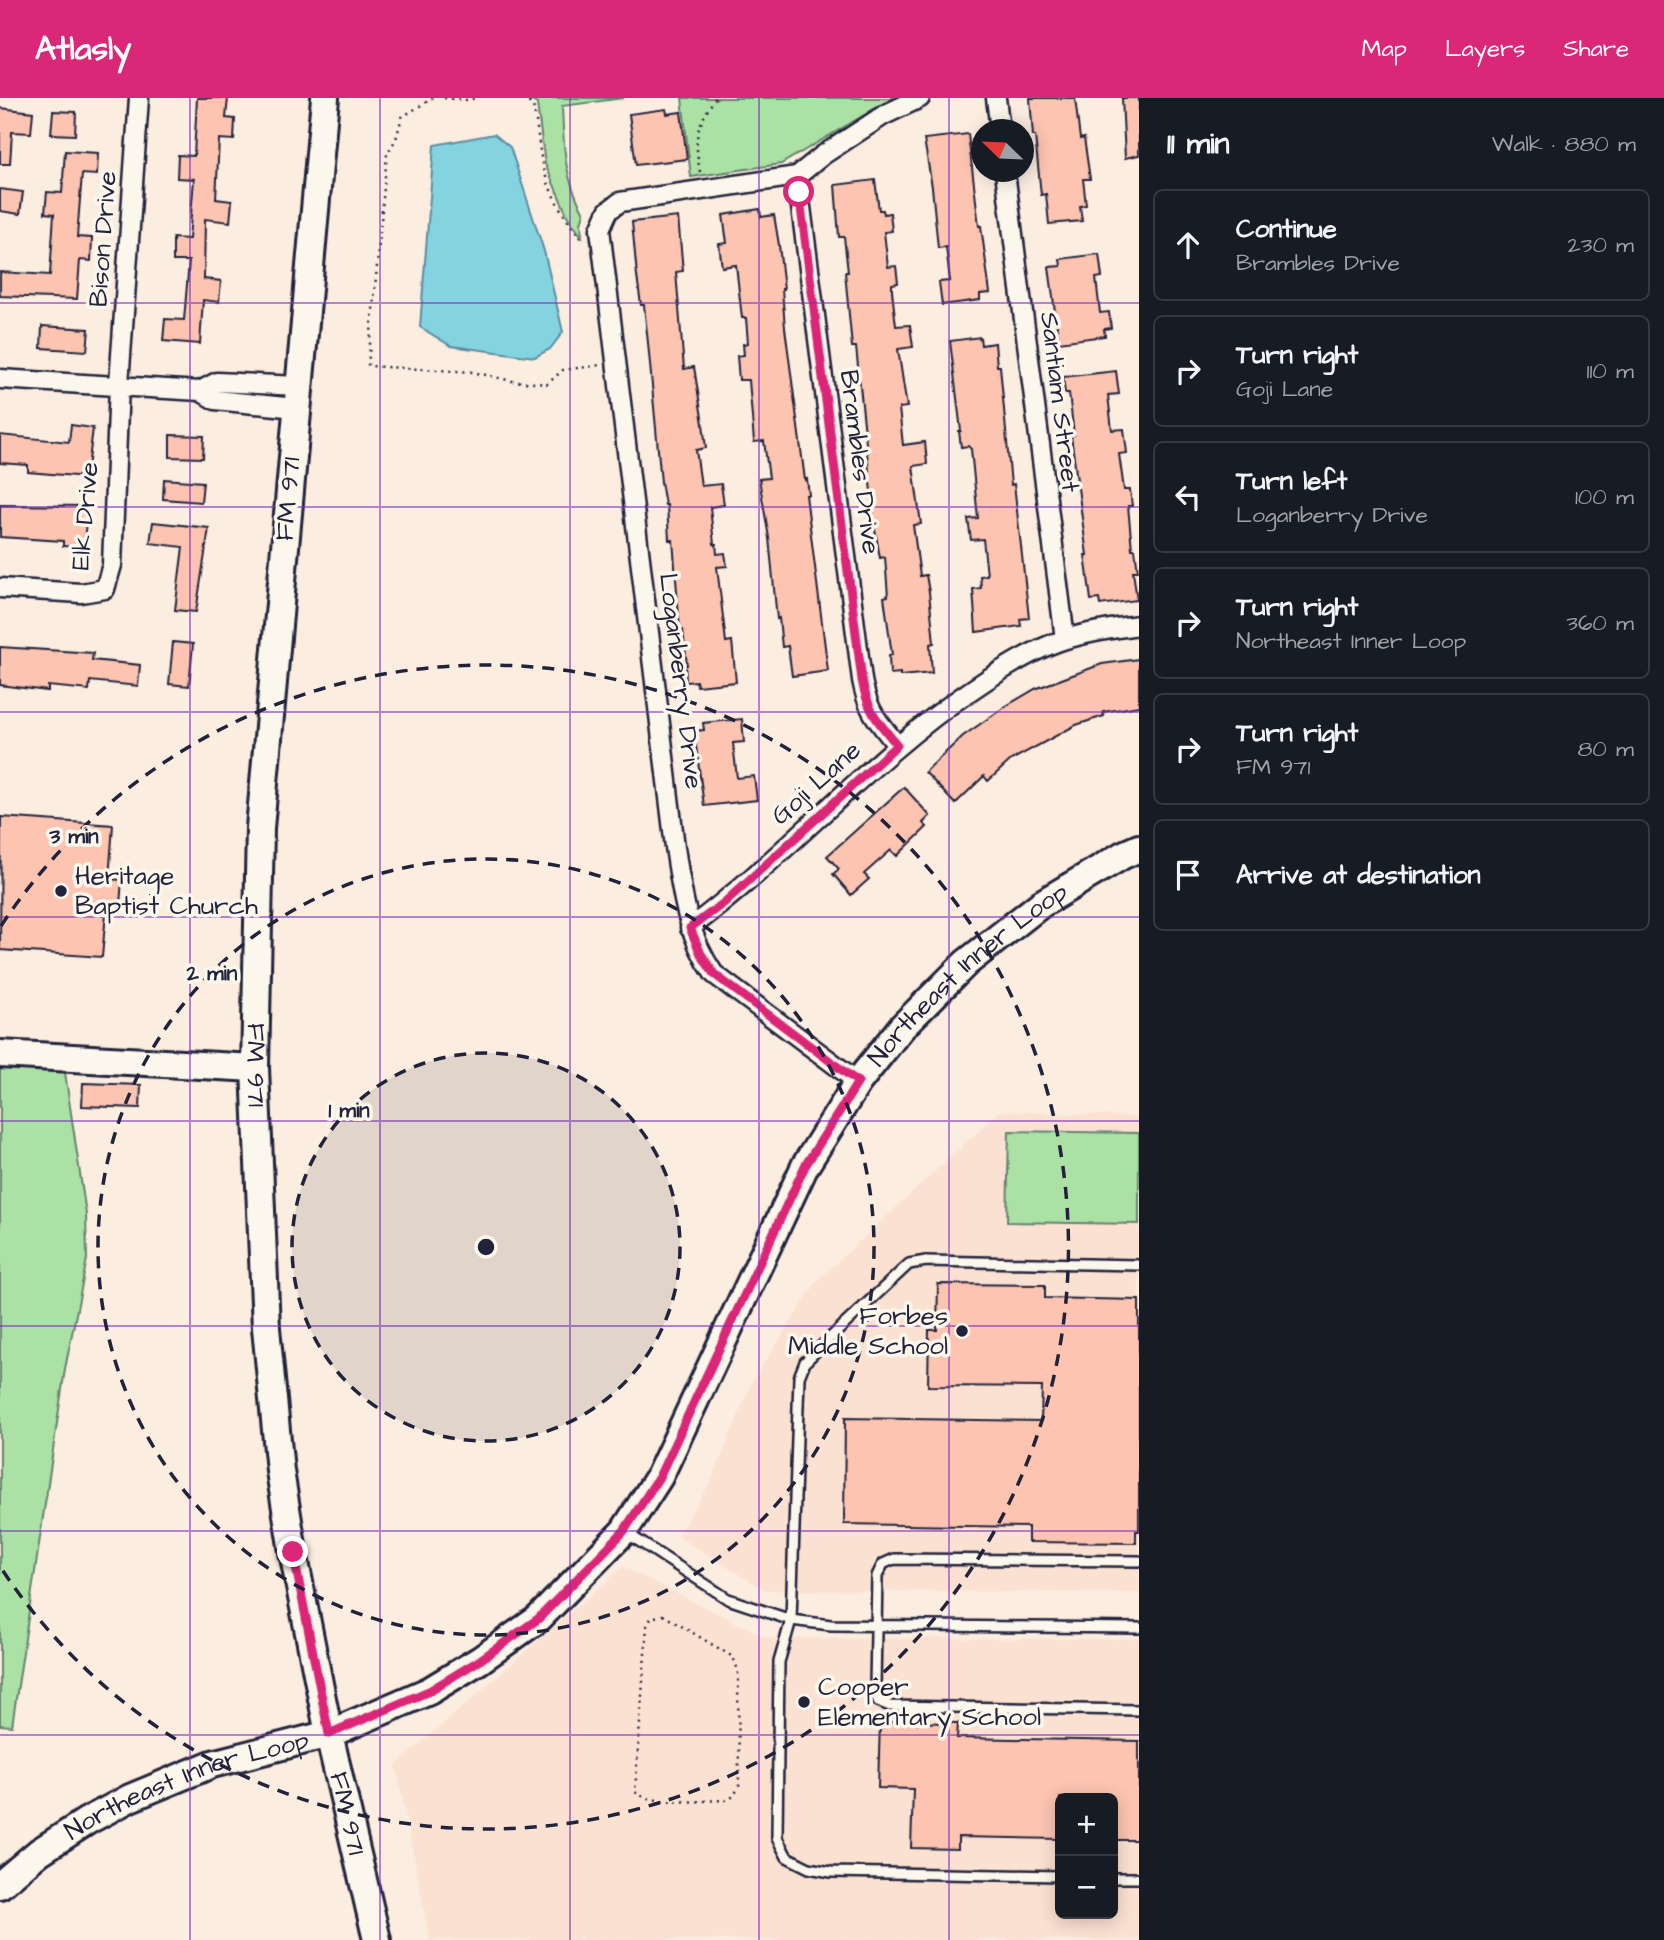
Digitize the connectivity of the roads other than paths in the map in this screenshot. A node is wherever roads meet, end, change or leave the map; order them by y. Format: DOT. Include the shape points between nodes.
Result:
graph roads {
  1 [pos="139,98"];
  2 [pos="325,98"];
  3 [pos="920,98"];
  4 [pos="996,98"];
  5 [pos="998,119"];
  6 [pos="797,176"];
  7 [pos="1006,182"];
  8 [pos="0,379"];
  9 [pos="119,384"];
  10 [pos="297,397"];
  11 [pos="0,588"];
  12 [pos="1139,625"];
  13 [pos="1065,639"];
  14 [pos="897,745"];
  15 [pos="1139,848"];
  16 [pos="690,928"];
  17 [pos="0,1054"];
  18 [pos="255,1068"];
  19 [pos="858,1082"];
  20 [pos="1139,1265"];
  21 [pos="624,1531"];
  22 [pos="1139,1562"];
  23 [pos="791,1620"];
  24 [pos="876,1625"];
  25 [pos="1139,1629"];
  26 [pos="1139,1710"];
  27 [pos="329,1734"];
  28 [pos="1055,1877"];
  29 [pos="1118,1878"];
  30 [pos="1139,1878"];
  31 [pos="0,1885"];
  32 [pos="377,1940"];
  1 -- 9 [label="street, Bison Drive"];
  2 -- 10 [label="main road, FM 971 / FM 971"];
  3 -- 6 [label="street" via="884,115"];
  4 -- 5 [label="street"];
  6 -- 14 [label="street, Brambles Drive" via="862,680 872,715"];
  6 -- 16 [label="street, Loganberry Drive" via="620,202 608,211 600,229 675,847"];
  7 -- 13 [label="street, Santiam Street"];
  8 -- 9 [label="street"];
  9 -- 10 [label="street" via="200,391 215,400"];
  9 -- 11 [label="street, Elk Drive" via="112,565 105,589 81,593"];
  10 -- 18 [label="main road, FM 971 / FM 971" via="260,828"];
  12 -- 13 [label="street, Goji Lane"];
  13 -- 14 [label="street, Goji Lane" via="1000,671"];
  14 -- 16 [label="street, Goji Lane" via="725,902"];
  15 -- 19 [label="main road, Northeast Inner Loop" via="1041,904 966,963 901,1028"];
  16 -- 19 [label="street, Loganberry Drive" via="714,974"];
  17 -- 18 [label="main road"];
  18 -- 27 [label="main road, FM 971 / FM 971" via="266,1328 278,1457"];
  19 -- 21 [label="main road, Northeast Inner Loop" via="805,1166 659,1477"];
  20 -- 23 [label="lane" via="909,1264 805,1362 799,1377"];
  21 -- 23 [label="lane" via="728,1599"];
  21 -- 27 [label="main road, Northeast Inner Loop" via="538,1619 480,1660 429,1691"];
  22 -- 24 [label="lane" via="894,1559 883,1564 877,1576"];
  23 -- 24 [label="lane"];
  23 -- 28 [label="lane" via="779,1662 776,1838 787,1857 831,1872"];
  24 -- 25 [label="lane"];
  24 -- 26 [label="lane" via="875,1687 878,1701 890,1706"];
  27 -- 31 [label="main road, Northeast Inner Loop" via="171,1779 87,1821"];
  27 -- 32 [label="main road, FM 971 / FM 971"];
  29 -- 30 [label="lane"];
}
